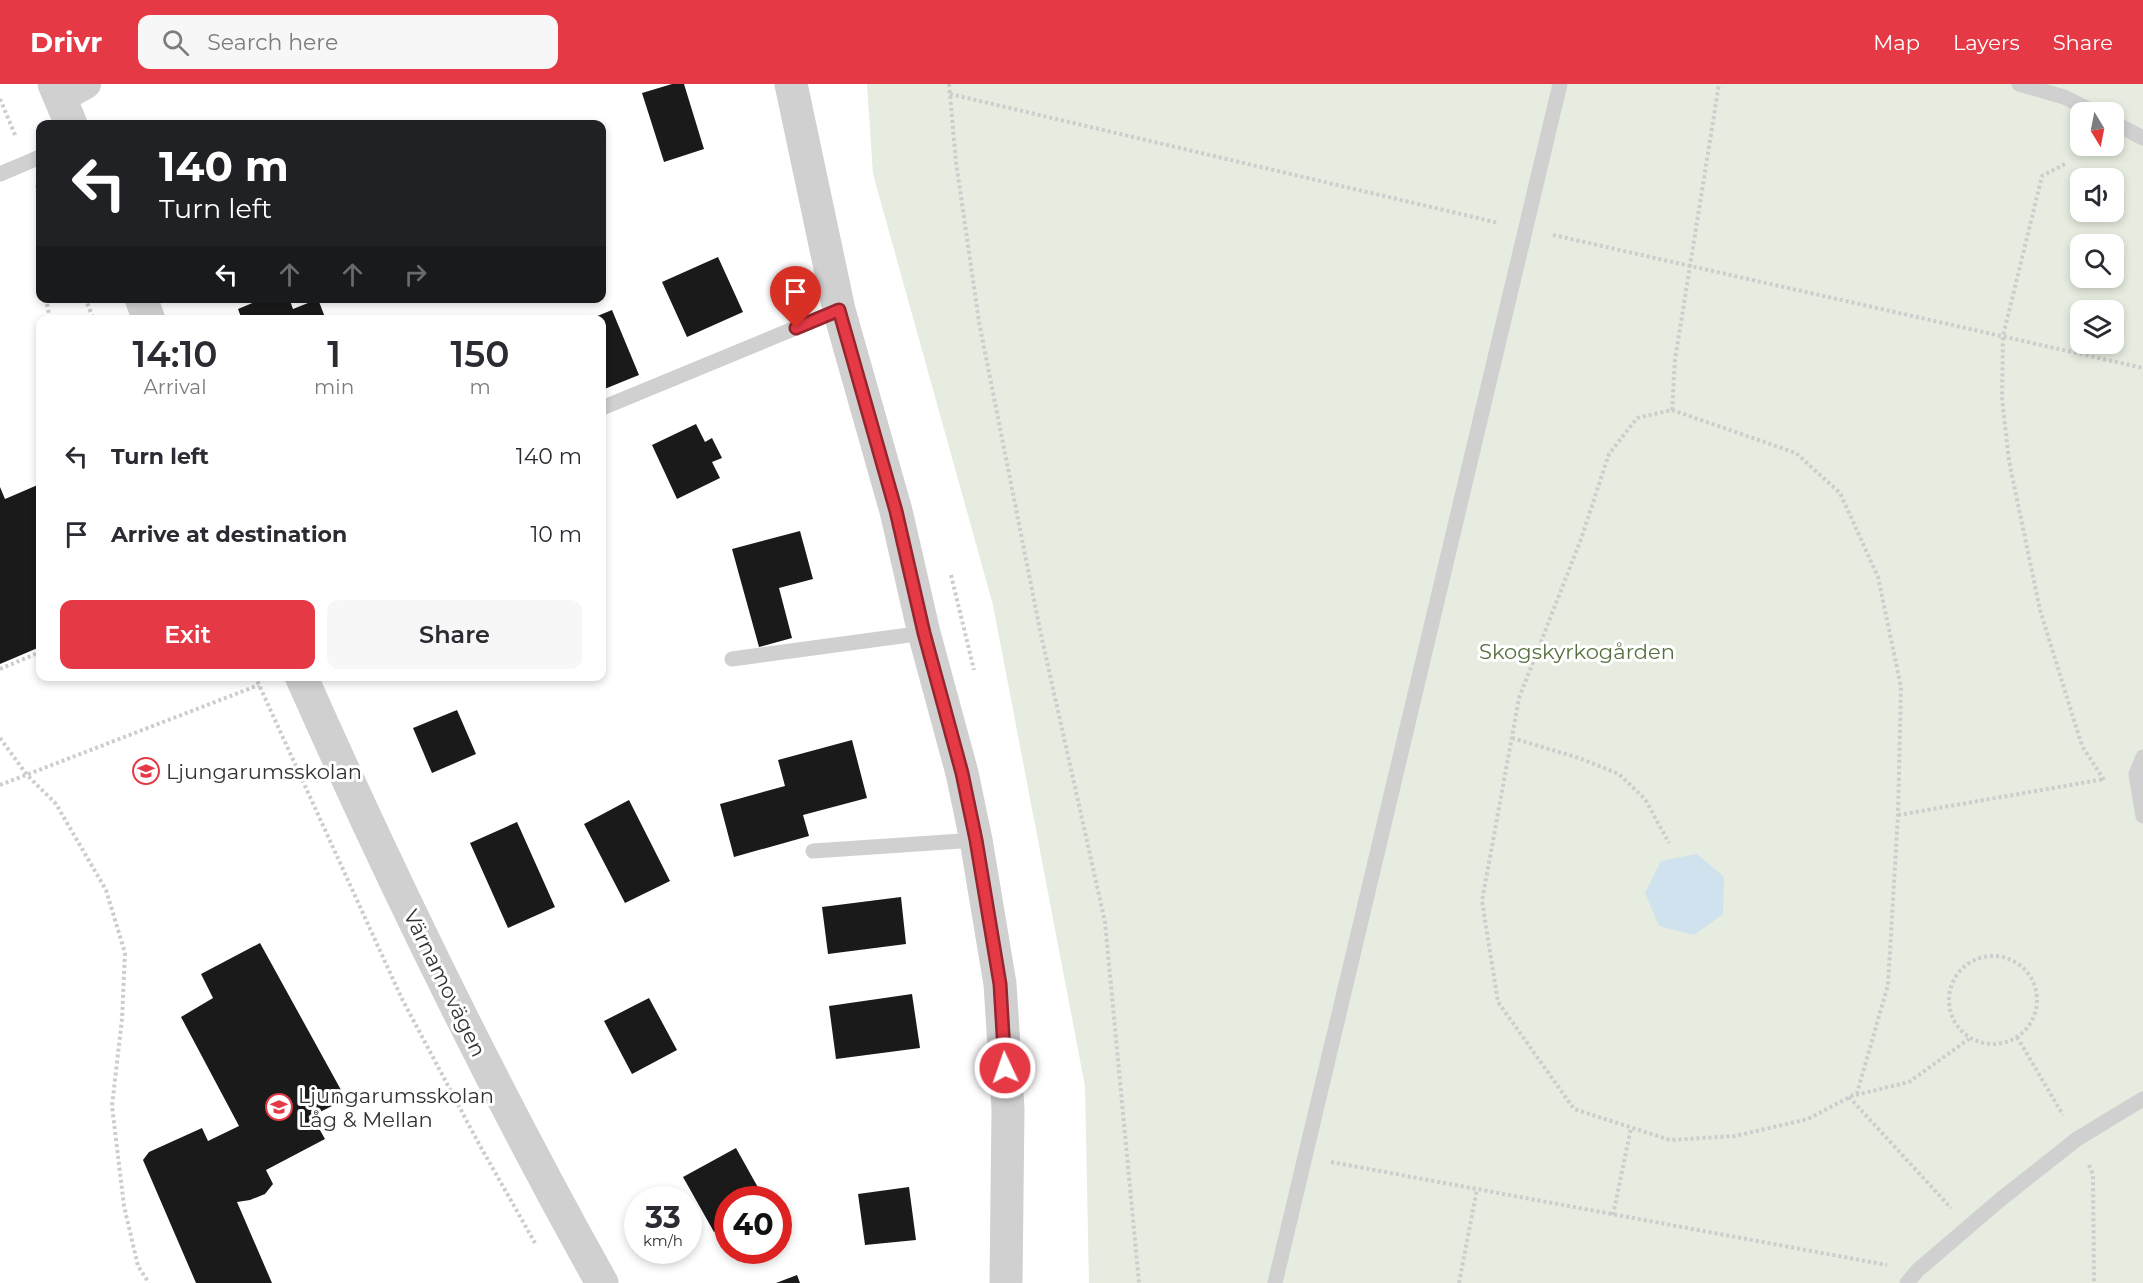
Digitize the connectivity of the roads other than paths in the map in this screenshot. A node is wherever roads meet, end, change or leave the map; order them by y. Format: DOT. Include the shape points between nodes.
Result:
graph roads {
  1 [pos="791,84"];
  2 [pos="1560,84"];
  3 [pos="2019,84"];
  4 [pos="2066,90"];
  5 [pos="2081,102"];
  6 [pos="2124,128"];
  7 [pos="2143,138"];
  8 [pos="36,159"];
  9 [pos="0,174"];
  10 [pos="839,310"];
  11 [pos="606,406"];
  12 [pos="924,633"];
  13 [pos="732,659"];
  14 [pos="303,681"];
  15 [pos="2143,757"];
  16 [pos="2143,816"];
  17 [pos="976,840"];
  18 [pos="813,851"];
  19 [pos="2143,1099"];
  20 [pos="602,1283"];
  21 [pos="1006,1283"];
  22 [pos="1275,1283"];
  23 [pos="1907,1283"];
  1 -- 10 [label="street"];
  2 -- 22 [label="lane"];
  3 -- 4 [label="lane"];
  4 -- 5 [label="lane"];
  6 -- 7 [label="lane"];
  8 -- 9 [label="lane"];
  10 -- 11 [label="lane"];
  10 -- 12 [label="street" via="896,511"];
  12 -- 13 [label="lane"];
  12 -- 17 [label="street"];
  14 -- 20 [label="street, Värnamovägen" via="379,849 505,1104"];
  15 -- 16 [label="lane" via="2136,774"];
  17 -- 18 [label="lane"];
  17 -- 21 [label="street" via="1000,984 1008,1109"];
  19 -- 23 [label="lane" via="2077,1139 2001,1199"];
}
